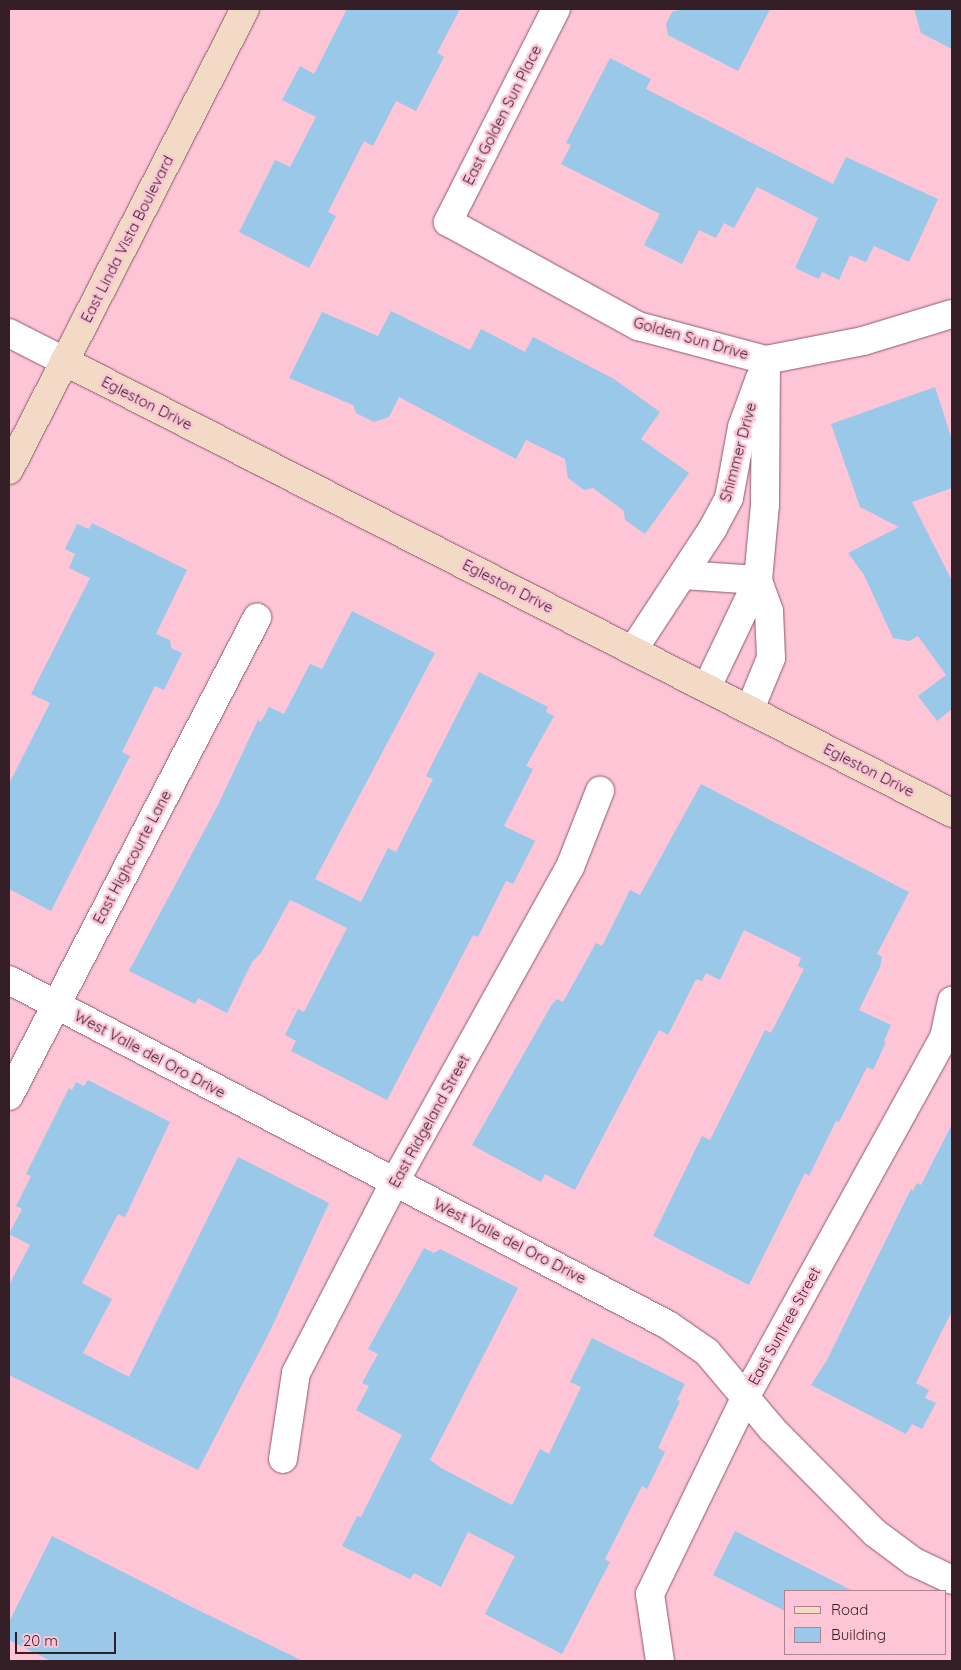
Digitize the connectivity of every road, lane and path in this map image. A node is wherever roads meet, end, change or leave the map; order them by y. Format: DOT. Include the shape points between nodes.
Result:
graph roads {
  1 [pos="245,9"];
  2 [pos="556,9"];
  3 [pos="448,222"];
  4 [pos="952,314"];
  5 [pos="9,333"];
  6 [pos="766,360"];
  7 [pos="64,361"];
  8 [pos="9,470"];
  9 [pos="683,575"];
  10 [pos="758,580"];
  11 [pos="257,618"];
  12 [pos="633,650"];
  13 [pos="707,687"];
  14 [pos="750,709"];
  15 [pos="600,791"];
  16 [pos="952,813"];
  17 [pos="9,980"];
  18 [pos="952,1001"];
  19 [pos="55,1004"];
  20 [pos="9,1096"];
  21 [pos="394,1183"];
  22 [pos="746,1396"];
  23 [pos="283,1459"];
  24 [pos="952,1580"];
  25 [pos="660,1661"];
  1 -- 7 [label="street, East Linda Vista Boulevard"];
  2 -- 3 [label="street, East Golden Sun Place"];
  3 -- 6 [label="street, Golden Sun Drive" via="638,326"];
  4 -- 6 [label="street, Golden Sun Drive" via="863,341"];
  5 -- 7 [label="street"];
  6 -- 9 [label="street, Shimmer Drive" via="742,427 729,498"];
  6 -- 10 [label="street, Shimmer Drive" via="765,505"];
  7 -- 8 [label="street, East Linda Vista Boulevard"];
  7 -- 12 [label="street, Egleston Drive"];
  9 -- 10 [label="street"];
  9 -- 12 [label="street, Shimmer Drive"];
  10 -- 13 [label="street, Shimmer Drive"];
  10 -- 14 [label="street, Shimmer Drive" via="770,611 771,658"];
  11 -- 19 [label="street, East Highcourte Lane"];
  12 -- 13 [label="street, Egleston Drive"];
  13 -- 14 [label="street, Egleston Drive"];
  14 -- 16 [label="street, Egleston Drive"];
  15 -- 21 [label="street, East Ridgeland Street" via="570,867"];
  17 -- 19 [label="street, West Valle del Oro Drive"];
  18 -- 22 [label="street, East Suntree Street" via="944,1038"];
  19 -- 20 [label="street, East Highcourte Lane"];
  19 -- 21 [label="street, West Valle del Oro Drive"];
  21 -- 22 [label="street, West Valle del Oro Drive" via="631,1302 707,1352"];
  21 -- 23 [label="street, East Ridgeland Street" via="296,1373"];
  22 -- 24 [label="street, West Valle del Oro Drive" via="772,1429 875,1533 914,1562"];
  22 -- 25 [label="street, East Suntree Street" via="650,1594"];
}
